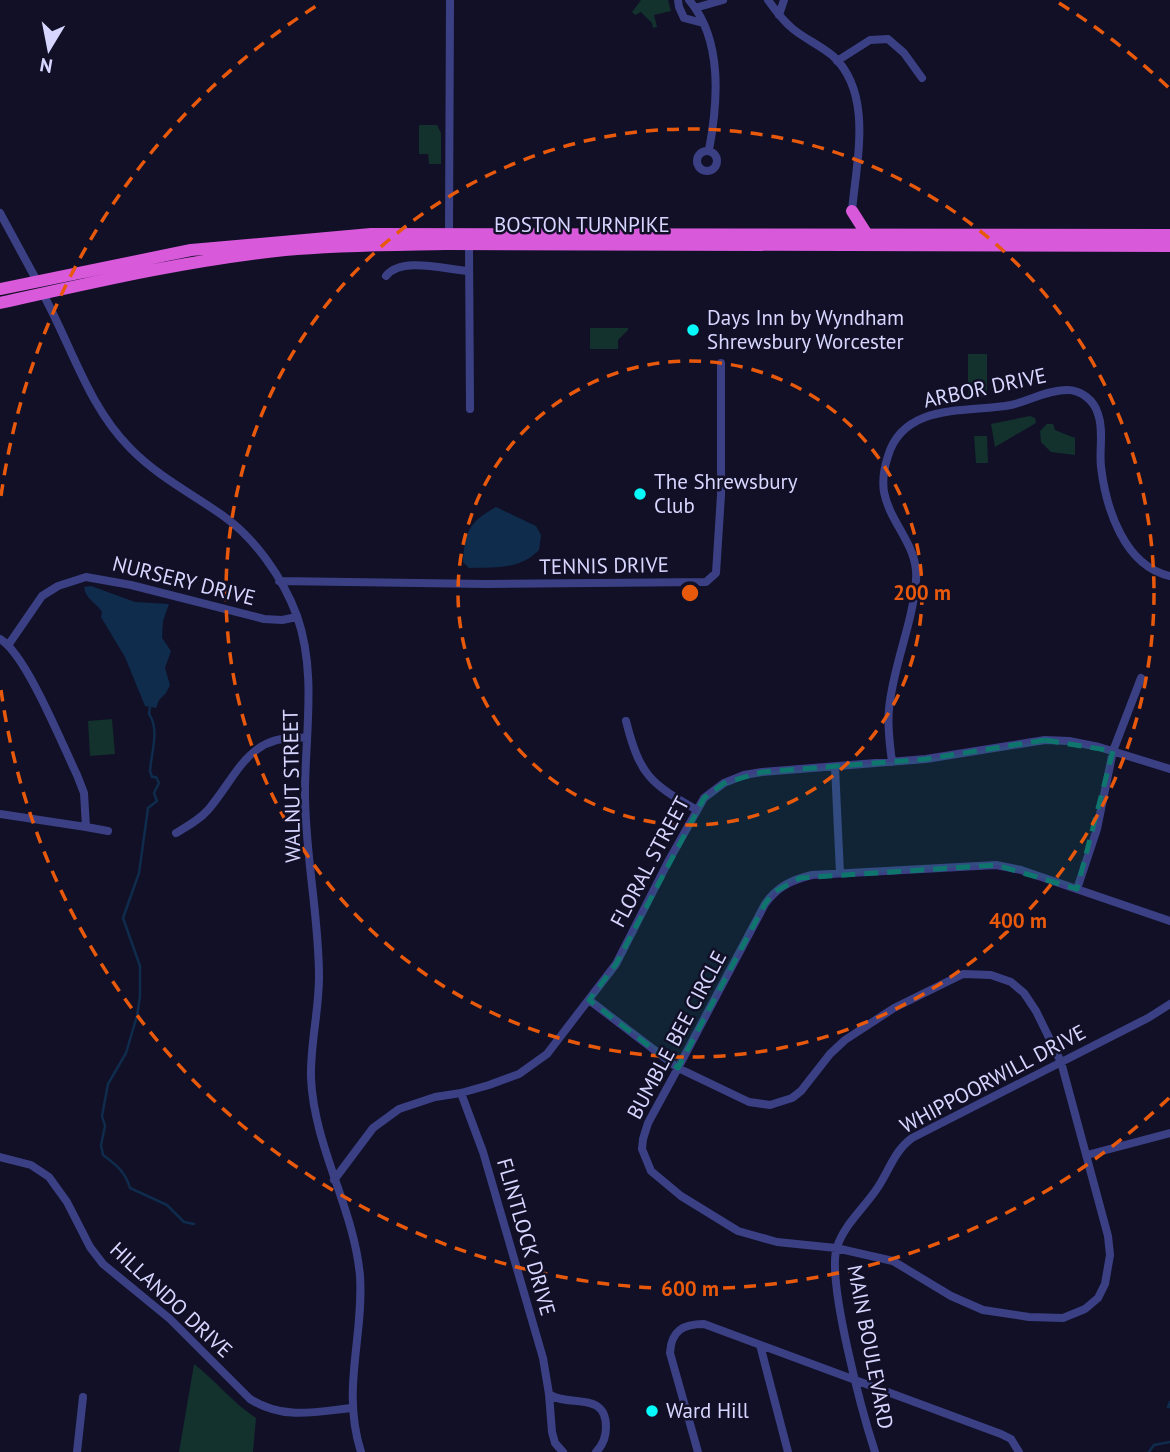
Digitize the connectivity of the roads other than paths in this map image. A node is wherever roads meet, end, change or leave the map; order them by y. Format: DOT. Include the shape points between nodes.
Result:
graph roads {
  1 [pos="678,0"];
  2 [pos="723,0"];
  3 [pos="768,0"];
  4 [pos="784,0"];
  5 [pos="450,2"];
  6 [pos="692,4"];
  7 [pos="779,15"];
  8 [pos="703,23"];
  9 [pos="837,61"];
  10 [pos="922,78"];
  11 [pos="709,150"];
  12 [pos="852,211"];
  13 [pos="0,212"];
  14 [pos="449,233"];
  15 [pos="840,233"];
  16 [pos="866,233"];
  17 [pos="1170,235"];
  18 [pos="469,244"];
  19 [pos="1170,246"];
  20 [pos="469,271"];
  21 [pos="386,276"];
  22 [pos="37,281"];
  23 [pos="0,289"];
  24 [pos="43,294"];
  25 [pos="0,303"];
  26 [pos="721,362"];
  27 [pos="470,409"];
  28 [pos="1170,576"];
  29 [pos="279,581"];
  30 [pos="297,617"];
  31 [pos="0,639"];
  32 [pos="9,644"];
  33 [pos="1141,678"];
  34 [pos="626,721"];
  35 [pos="307,738"];
  36 [pos="1113,751"];
  37 [pos="892,762"];
  38 [pos="835,766"];
  39 [pos="1170,769"];
  40 [pos="697,810"];
  41 [pos="0,814"];
  42 [pos="86,827"];
  43 [pos="108,831"];
  44 [pos="176,833"];
  45 [pos="840,873"];
  46 [pos="1077,889"];
  47 [pos="1170,921"];
  48 [pos="589,1000"];
  49 [pos="1170,1004"];
  50 [pos="1061,1062"];
  51 [pos="678,1068"];
  52 [pos="461,1093"];
  53 [pos="1170,1133"];
  54 [pos="1087,1154"];
  55 [pos="0,1157"];
  56 [pos="334,1180"];
  57 [pos="836,1248"];
  58 [pos="760,1345"];
  59 [pos="855,1380"];
  60 [pos="549,1394"];
  61 [pos="83,1397"];
  62 [pos="352,1408"];
  63 [pos="77,1452"];
  64 [pos="361,1452"];
  65 [pos="563,1452"];
  66 [pos="596,1452"];
  67 [pos="698,1452"];
  68 [pos="788,1452"];
  69 [pos="875,1452"];
  70 [pos="1019,1452"];
  1 -- 8 [label="street" via="684,18"];
  2 -- 6 [label="street"];
  3 -- 7 [label="street"];
  4 -- 7 [label="street"];
  5 -- 14 [label="street"];
  6 -- 8 [label="street"];
  7 -- 9 [label="street"];
  8 -- 11 [label="street" via="715,71"];
  9 -- 10 [label="street" via="870,40 888,39"];
  9 -- 12 [label="street" via="858,104"];
  12 -- 15 [label="highway"];
  12 -- 16 [label="highway"];
  13 -- 22 [label="street"];
  14 -- 15 [label="highway, BOSTON TURNPIKE"];
  14 -- 22 [label="highway, BOSTON TURNPIKE" via="344,235 210,247"];
  15 -- 16 [label="highway, BOSTON TURNPIKE"];
  16 -- 17 [label="highway, BOSTON TURNPIKE"];
  18 -- 19 [label="highway, BOSTON TURNPIKE"];
  18 -- 20 [label="street"];
  18 -- 24 [label="highway, BOSTON TURNPIKE" via="282,250 144,271"];
  20 -- 21 [label="street" via="405,265"];
  20 -- 27 [label="street"];
  22 -- 23 [label="highway, BOSTON TURNPIKE"];
  24 -- 25 [label="highway, BOSTON TURNPIKE"];
  24 -- 29 [label="street, WALNUT STREET" via="94,400 115,431 150,467 236,526"];
  26 -- 29 [label="street, TENNIS DRIVE" via="719,540 716,573 706,582"];
  28 -- 37 [label="street, ARBOR DRIVE" via="1139,559 1116,524 1101,468 1099,416 1085,396 1067,390 1011,405 958,409 915,421 893,443 883,478 887,502 913,552 917,576 889,708"];
  29 -- 30 [label="street, WALNUT STREET"];
  30 -- 32 [label="street, NURSERY DRIVE" via="264,619 86,577 42,596"];
  30 -- 35 [label="street, WALNUT STREET" via="307,659"];
  31 -- 32 [label="street"];
  32 -- 42 [label="street" via="25,667 77,775 84,793"];
  33 -- 36 [label="street"];
  34 -- 40 [label="street" via="649,777"];
  35 -- 44 [label="street" via="278,738 247,756 206,812"];
  35 -- 56 [label="street, WALNUT STREET" via="305,829 319,978 311,1078 316,1119"];
  36 -- 37 [label="street, FLORAL STREET" via="1045,740"];
  36 -- 39 [label="street, FLORAL STREET"];
  36 -- 46 [label="street" via="1097,829"];
  37 -- 38 [label="street, FLORAL STREET"];
  38 -- 40 [label="street, FLORAL STREET" via="744,775 709,793"];
  38 -- 45 [label="street"];
  40 -- 48 [label="street, FLORAL STREET" via="616,964"];
  41 -- 42 [label="street"];
  42 -- 43 [label="street"];
  45 -- 46 [label="street, BUMBLE BEE CIRCLE" via="996,865"];
  45 -- 51 [label="street, BUMBLE BEE CIRCLE" via="800,878 774,892"];
  46 -- 47 [label="street, BUMBLE BEE CIRCLE"];
  48 -- 51 [label="street, BUMBLE BEE CIRCLE"];
  48 -- 52 [label="street, FLORAL STREET" via="541,1059 519,1074"];
  49 -- 50 [label="street, WHIPPOORWILL DRIVE"];
  50 -- 51 [label="street, BUMBLE BEE CIRCLE" via="1036,1011 1017,986 991,975 967,973 854,1033 830,1054 801,1091 771,1105 750,1102"];
  50 -- 54 [label="street, BUMBLE BEE CIRCLE"];
  50 -- 57 [label="street, WHIPPOORWILL DRIVE" via="902,1145"];
  51 -- 57 [label="street, BUMBLE BEE CIRCLE" via="643,1139 643,1157 651,1171 681,1196 738,1231 777,1242"];
  52 -- 56 [label="street, FLORAL STREET" via="424,1100 387,1117 373,1128"];
  52 -- 60 [label="street, FLINTLOCK DRIVE" via="484,1152 543,1358"];
  53 -- 54 [label="street"];
  54 -- 57 [label="street, BUMBLE BEE CIRCLE" via="1108,1236 1109,1272 1098,1298 1070,1317 983,1310 893,1261"];
  55 -- 62 [label="street, HILLANDO DRIVE" via="31,1165 49,1177 96,1256 170,1319 250,1399 287,1414"];
  56 -- 62 [label="street, WALNUT STREET" via="359,1275"];
  57 -- 59 [label="street, MAIN BOULEVARD" via="835,1280"];
  58 -- 59 [label="street"];
  58 -- 67 [label="street" via="704,1324 684,1326 673,1336 670,1353"];
  58 -- 68 [label="street"];
  59 -- 69 [label="street, MAIN BOULEVARD"];
  59 -- 70 [label="street" via="1001,1434 1011,1439"];
  60 -- 65 [label="street, FLINTLOCK DRIVE" via="552,1432"];
  60 -- 66 [label="street" via="559,1400 589,1402 602,1411 605,1436"];
  61 -- 63 [label="street"];
  62 -- 64 [label="street, WALNUT STREET"];
}
